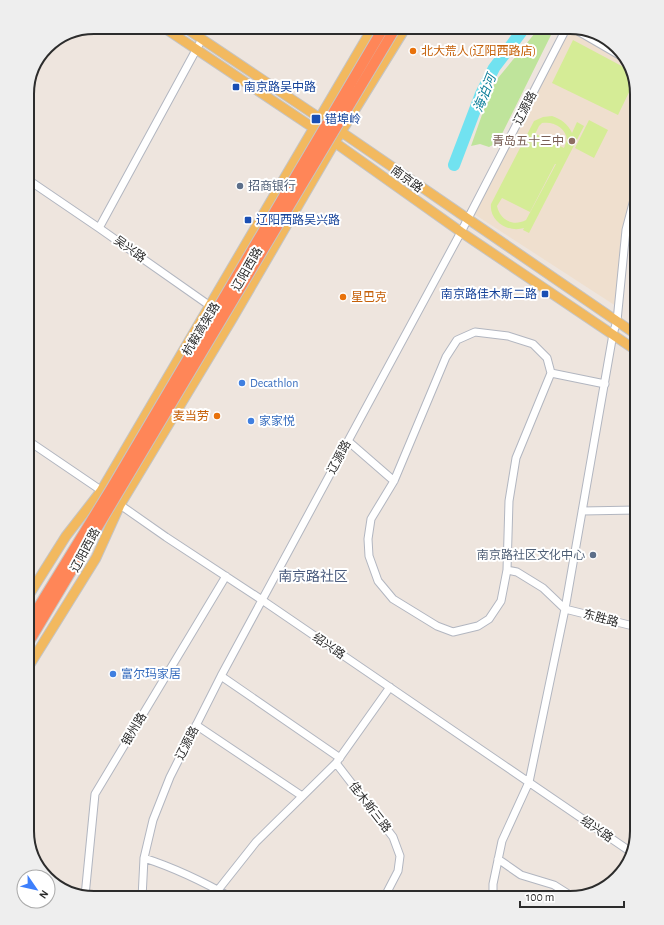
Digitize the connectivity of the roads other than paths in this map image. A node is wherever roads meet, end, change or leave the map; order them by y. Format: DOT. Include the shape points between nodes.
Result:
graph roads {
  1 [pos="173,34"];
  2 [pos="194,34"];
  3 [pos="369,34"];
  4 [pos="380,34"];
  5 [pos="392,34"];
  6 [pos="402,34"];
  7 [pos="563,34"];
  8 [pos="587,36"];
  9 [pos="202,39"];
  10 [pos="197,50"];
  11 [pos="614,52"];
  12 [pos="319,117"];
  13 [pos="313,128"];
  14 [pos="341,132"];
  15 [pos="335,142"];
  16 [pos="34,184"];
  17 [pos="630,215"];
  18 [pos="467,219"];
  19 [pos="99,228"];
  20 [pos="461,232"];
  21 [pos="209,306"];
  22 [pos="231,321"];
  23 [pos="617,321"];
  24 [pos="630,329"];
  25 [pos="613,334"];
  26 [pos="630,346"];
  27 [pos="551,373"];
  28 [pos="605,384"];
  29 [pos="348,441"];
  30 [pos="34,445"];
  31 [pos="394,481"];
  32 [pos="101,491"];
  33 [pos="120,504"];
  34 [pos="630,510"];
  35 [pos="582,511"];
  36 [pos="507,570"];
  37 [pos="226,576"];
  38 [pos="34,587"];
  39 [pos="262,600"];
  40 [pos="565,609"];
  41 [pos="34,615"];
  42 [pos="630,625"];
  43 [pos="34,633"];
  44 [pos="34,658"];
  45 [pos="221,676"];
  46 [pos="390,687"];
  47 [pos="196,725"];
  48 [pos="338,761"];
  49 [pos="529,782"];
  50 [pos="302,796"];
  51 [pos="627,849"];
  52 [pos="144,858"];
  53 [pos="498,859"];
  54 [pos="86,890"];
  55 [pos="218,890"];
  56 [pos="142,891"];
  57 [pos="388,891"];
  58 [pos="493,891"];
  59 [pos="564,891"];
  1 -- 10 [label="main road, 南京路"];
  2 -- 9 [label="main road, 南京路"];
  3 -- 12 [label="main road, 辽阳西路"];
  4 -- 41 [label="highway, 杭鞍高架路, bridge"];
  5 -- 43 [label="highway, 杭鞍高架路, bridge"];
  6 -- 14 [label="main road, 辽阳西路"];
  7 -- 18 [label="street, 辽源路"];
  8 -- 11 [label="street"];
  9 -- 10 [label="street"];
  9 -- 12 [label="main road, 南京路"];
  10 -- 13 [label="main road, 南京路"];
  10 -- 19 [label="street"];
  12 -- 13 [label="main road, 辽阳西路"];
  12 -- 14 [label="main road, 南京路"];
  13 -- 15 [label="main road, 南京路"];
  13 -- 21 [label="main road, 辽阳西路"];
  14 -- 15 [label="main road, 辽阳西路"];
  14 -- 18 [label="main road, 南京路"];
  15 -- 20 [label="main road, 南京路"];
  15 -- 22 [label="main road, 辽阳西路"];
  16 -- 19 [label="street, 吴兴路"];
  17 -- 23 [label="street" via="626,230"];
  18 -- 20 [label="street, 辽源路"];
  18 -- 23 [label="main road, 南京路"];
  19 -- 21 [label="street, 吴兴路"];
  20 -- 25 [label="main road, 南京路"];
  20 -- 29 [label="street, 辽源路"];
  21 -- 22 [label="street, 吴兴路"];
  21 -- 32 [label="main road, 辽阳西路"];
  22 -- 33 [label="main road, 辽阳西路"];
  23 -- 24 [label="main road, 南京路"];
  23 -- 25 [label="street"];
  25 -- 26 [label="main road, 南京路"];
  25 -- 28 [label="street"];
  27 -- 28 [label="street"];
  27 -- 31 [label="street" via="547,358 533,344 508,336 475,332 458,340 446,357"];
  27 -- 36 [label="street" via="516,458 509,501"];
  28 -- 35 [label="street"];
  29 -- 31 [label="street"];
  29 -- 39 [label="street, 辽源路"];
  30 -- 32 [label="street, 绍兴路"];
  31 -- 36 [label="street" via="371,519 368,539 368,556 378,581 393,598 437,626 453,632 478,626 489,619 501,601"];
  32 -- 33 [label="street, 绍兴路"];
  32 -- 38 [label="main road, 辽阳西路" via="66,536"];
  33 -- 37 [label="street, 绍兴路"];
  33 -- 44 [label="main road, 辽阳西路" via="96,558"];
  34 -- 35 [label="street"];
  35 -- 40 [label="street"];
  36 -- 40 [label="street" via="517,572 543,588"];
  37 -- 39 [label="street, 绍兴路"];
  37 -- 54 [label="street, 银州路" via="95,794"];
  39 -- 45 [label="street, 辽源路"];
  39 -- 46 [label="street, 绍兴路"];
  40 -- 42 [label="street, 东胜路"];
  40 -- 49 [label="street"];
  45 -- 47 [label="street, 辽源路"];
  45 -- 48 [label="street, 佳木斯三路"];
  46 -- 48 [label="street"];
  46 -- 49 [label="street, 绍兴路"];
  47 -- 50 [label="street"];
  47 -- 52 [label="street, 辽源路" via="170,777 153,820"];
  48 -- 50 [label="street"];
  48 -- 57 [label="street, 佳木斯三路" via="393,837 400,856 398,871"];
  49 -- 51 [label="street, 绍兴路"];
  49 -- 53 [label="street" via="502,841"];
  50 -- 55 [label="street" via="256,842"];
  52 -- 55 [label="street" via="168,866"];
  52 -- 56 [label="street, 辽源路"];
  53 -- 58 [label="street"];
  53 -- 59 [label="street" via="521,875 554,885"];
}
